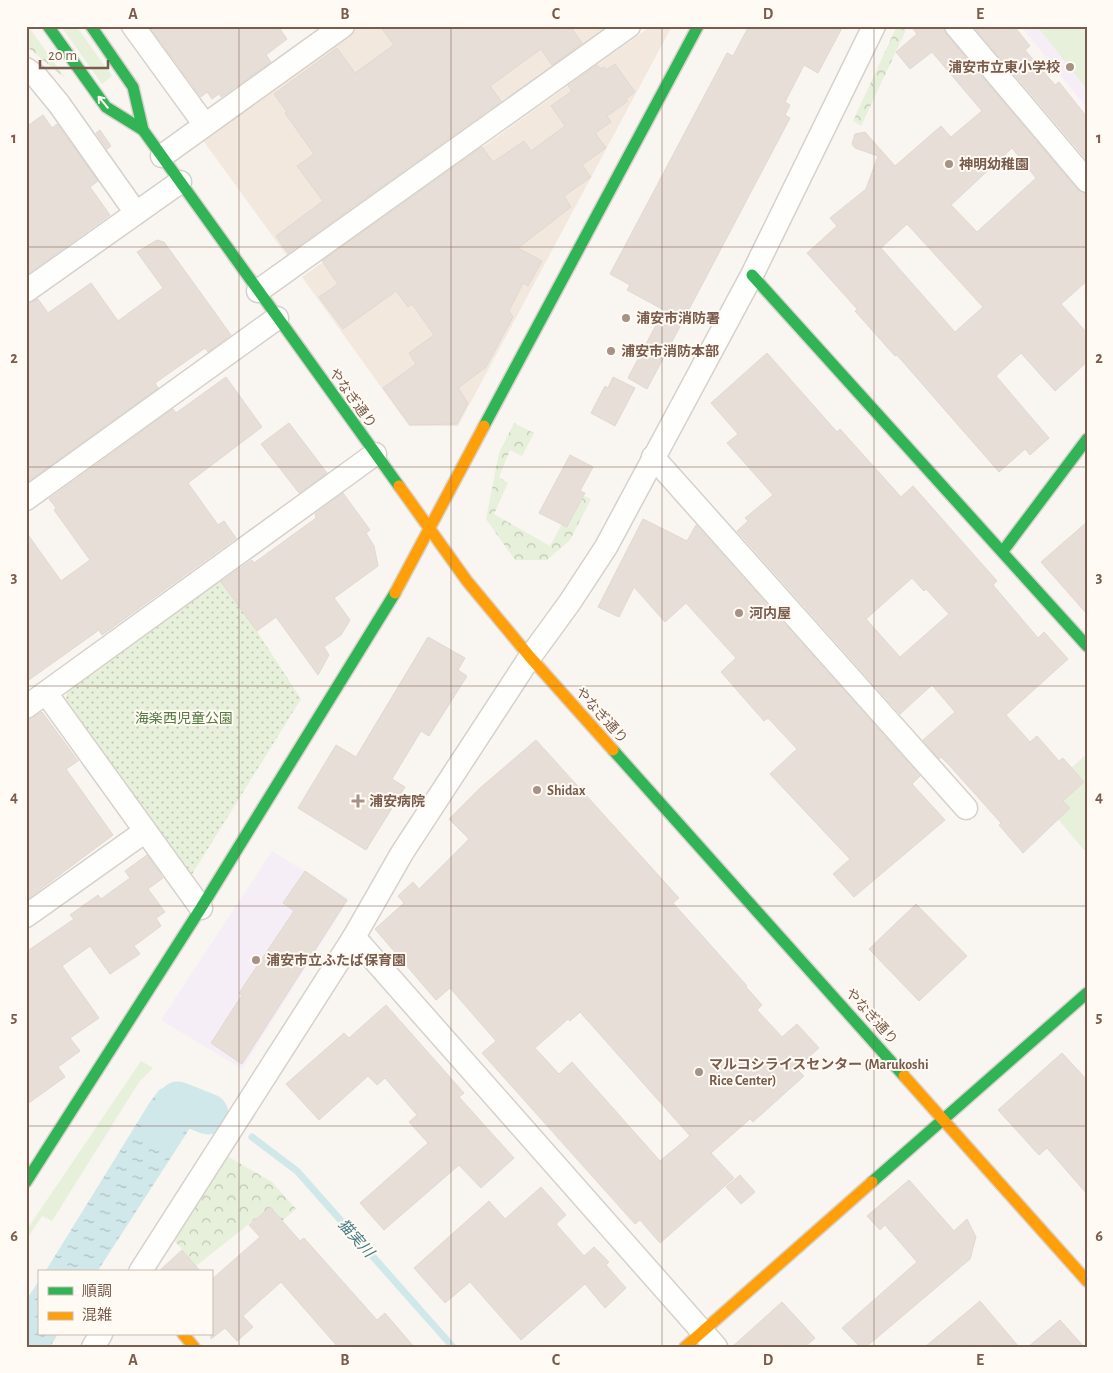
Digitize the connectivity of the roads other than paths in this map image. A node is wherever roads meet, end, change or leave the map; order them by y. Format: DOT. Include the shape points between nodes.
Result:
graph roads {
  1 [pos="48,26"];
  2 [pos="91,26"];
  3 [pos="133,26"];
  4 [pos="344,26"];
  5 [pos="629,26"];
  6 [pos="698,26"];
  7 [pos="874,26"];
  8 [pos="956,26"];
  9 [pos="29,76"];
  10 [pos="205,125"];
  11 [pos="143,130"];
  12 [pos="162,156"];
  13 [pos="1087,181"];
  14 [pos="180,182"];
  15 [pos="136,213"];
  16 [pos="752,275"];
  17 [pos="26,291"];
  18 [pos="258,291"];
  19 [pos="277,318"];
  20 [pos="1087,439"];
  21 [pos="374,454"];
  22 [pos="653,457"];
  23 [pos="26,499"];
  24 [pos="430,528"];
  25 [pos="1003,551"];
  26 [pos="1087,646"];
  27 [pos="530,657"];
  28 [pos="46,693"];
  29 [pos="26,707"];
  30 [pos="966,808"];
  31 [pos="144,832"];
  32 [pos="201,908"];
  33 [pos="26,916"];
  34 [pos="354,937"];
  35 [pos="1087,993"];
  36 [pos="943,1118"];
  37 [pos="26,1182"];
  38 [pos="141,1270"];
  39 [pos="1087,1281"];
  40 [pos="100,1336"];
  41 [pos="186,1336"];
  42 [pos="709,1339"];
  43 [pos="93,1347"];
  44 [pos="194,1347"];
  45 [pos="684,1347"];
  11 -- 1 [label="street, one-way" via="106,107"];
  2 -- 11 [label="street" via="133,87"];
  3 -- 10 [label="street"];
  4 -- 10 [label="street"];
  5 -- 18 [label="street"];
  6 -- 24 [label="street"];
  7 -- 16 [label="street"];
  8 -- 13 [label="street"];
  9 -- 15 [label="street" via="59,104"];
  10 -- 12 [label="street"];
  11 -- 12 [label="street, やなぎ通り"];
  12 -- 14 [label="street, やなぎ通り"];
  14 -- 15 [label="street"];
  14 -- 18 [label="street, やなぎ通り"];
  15 -- 17 [label="street"];
  16 -- 22 [label="street"];
  16 -- 25 [label="street"];
  18 -- 19 [label="street, やなぎ通り"];
  19 -- 21 [label="street, やなぎ通り"];
  19 -- 23 [label="street"];
  20 -- 25 [label="street"];
  21 -- 24 [label="street, やなぎ通り"];
  21 -- 28 [label="street"];
  22 -- 27 [label="street" via="606,547"];
  22 -- 30 [label="street"];
  24 -- 27 [label="street, やなぎ通り" via="467,581"];
  24 -- 32 [label="street" via="385,611"];
  25 -- 26 [label="street"];
  27 -- 34 [label="street" via="402,853"];
  27 -- 36 [label="street, やなぎ通り"];
  28 -- 29 [label="street"];
  28 -- 31 [label="street"];
  31 -- 32 [label="street"];
  31 -- 33 [label="street"];
  32 -- 37 [label="street"];
  34 -- 38 [label="street"];
  34 -- 42 [label="street"];
  35 -- 36 [label="street"];
  36 -- 39 [label="street, やなぎ通り"];
  36 -- 42 [label="street"];
  40 -- 43 [label="street"];
  41 -- 44 [label="street"];
  42 -- 45 [label="street"];
}
